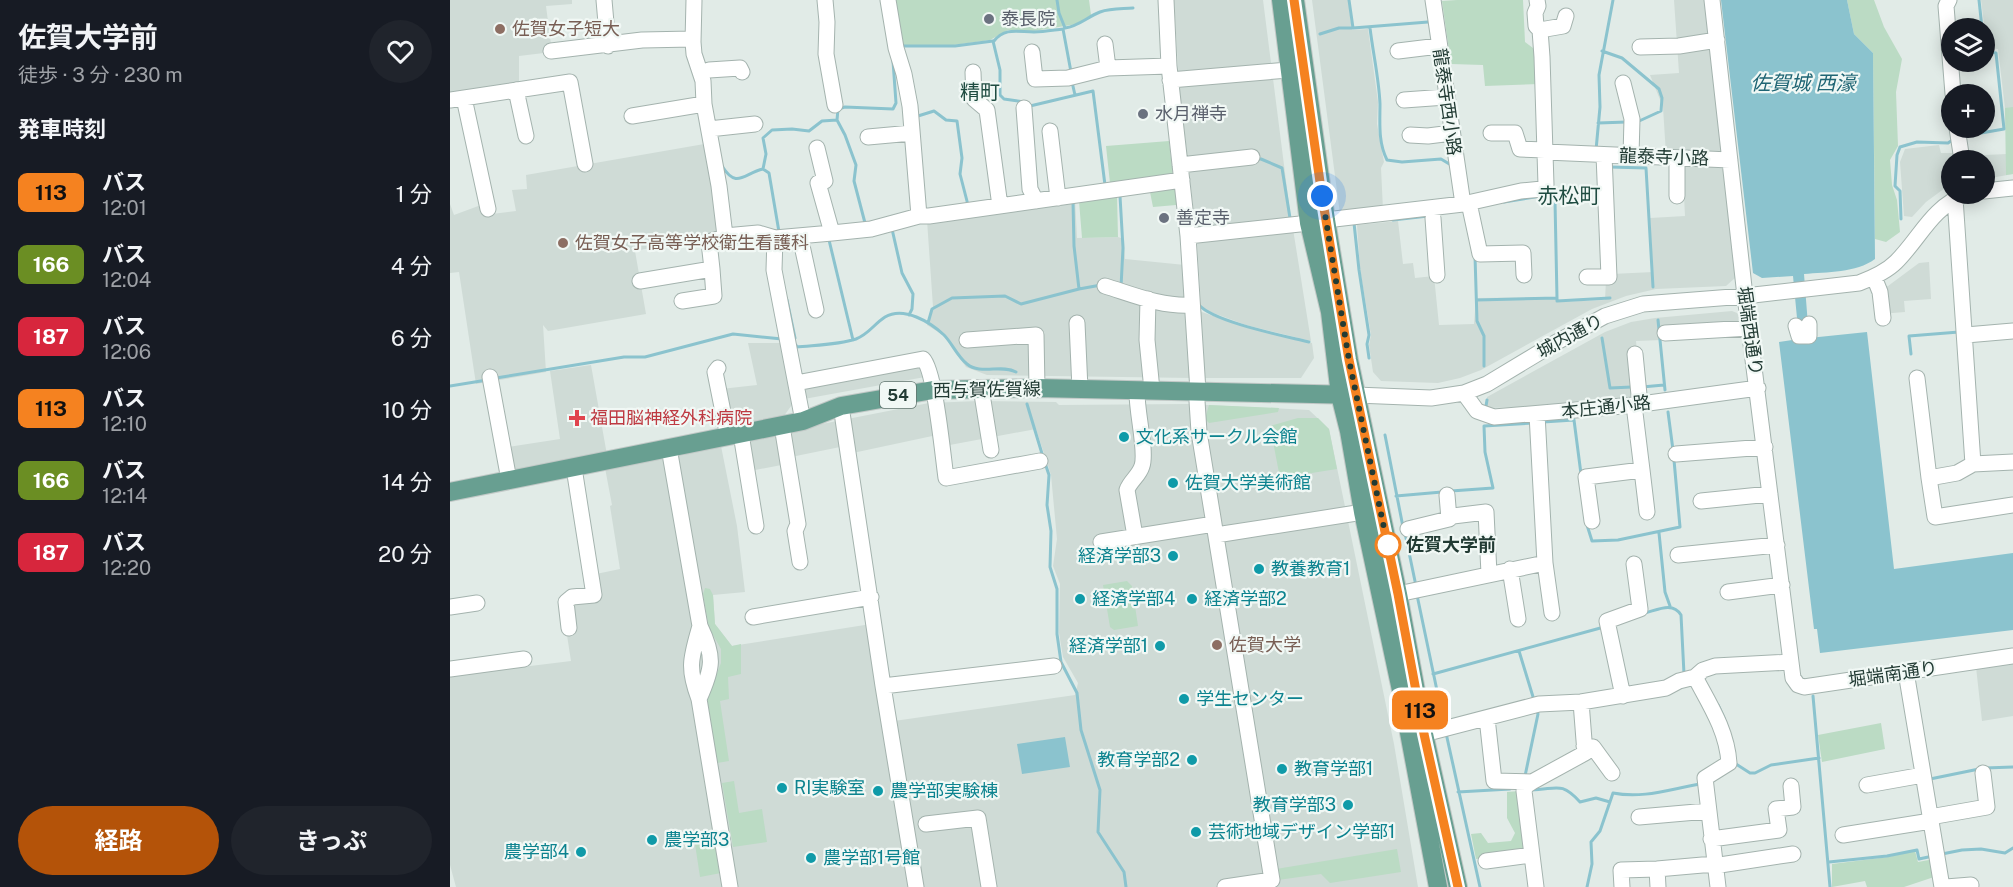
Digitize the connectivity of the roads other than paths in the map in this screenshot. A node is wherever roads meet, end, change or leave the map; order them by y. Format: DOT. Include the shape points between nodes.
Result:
graph roads {
  1 [pos="604,0"];
  2 [pos="694,0"];
  3 [pos="825,0"];
  4 [pos="888,0"];
  5 [pos="1166,0"];
  6 [pos="1281,0"];
  7 [pos="1294,0"];
  8 [pos="1433,0"];
  9 [pos="1537,0"];
  10 [pos="1712,0"];
  11 [pos="1949,0"];
  12 [pos="1566,16"];
  13 [pos="1540,30"];
  14 [pos="692,39"];
  15 [pos="1716,40"];
  16 [pos="1105,44"];
  17 [pos="608,45"];
  18 [pos="1439,46"];
  19 [pos="1640,48"];
  20 [pos="551,51"];
  21 [pos="1398,51"];
  22 [pos="1032,52"];
  23 [pos="1108,68"];
  24 [pos="709,70"];
  25 [pos="1288,70"];
  26 [pos="742,72"];
  27 [pos="973,72"];
  28 [pos="1173,76"];
  29 [pos="1623,83"];
  30 [pos="1952,84"];
  31 [pos="516,90"];
  32 [pos="1446,97"];
  33 [pos="457,99"];
  34 [pos="1404,100"];
  35 [pos="704,104"];
  36 [pos="835,105"];
  37 [pos="1024,108"];
  38 [pos="632,116"];
  39 [pos="755,124"];
  40 [pos="713,129"];
  41 [pos="1050,131"];
  42 [pos="912,133"];
  43 [pos="1452,133"];
  44 [pos="1491,133"];
  45 [pos="1410,135"];
  46 [pos="526,136"];
  47 [pos="868,137"];
  48 [pos="817,148"];
  49 [pos="1545,149"];
  50 [pos="1631,156"];
  51 [pos="1252,157"];
  52 [pos="1677,158"];
  53 [pos="1600,159"];
  54 [pos="1730,160"];
  55 [pos="585,164"];
  56 [pos="1183,169"];
  57 [pos="2013,188"];
  58 [pos="1995,190"];
  59 [pos="1677,196"];
  60 [pos="1058,198"];
  61 [pos="1036,201"];
  62 [pos="1945,204"];
  63 [pos="1961,204"];
  64 [pos="1467,205"];
  65 [pos="1000,206"];
  66 [pos="488,209"];
  67 [pos="919,216"];
  68 [pos="1433,218"];
  69 [pos="1317,221"];
  70 [pos="832,233"];
  71 [pos="1192,235"];
  72 [pos="725,236"];
  73 [pos="779,238"];
  74 [pos="801,241"];
  75 [pos="712,269"];
  76 [pos="1437,275"];
  77 [pos="1524,275"];
  78 [pos="1587,277"];
  79 [pos="1874,277"];
  80 [pos="640,281"];
  81 [pos="1105,286"];
  82 [pos="1745,296"];
  83 [pos="1148,299"];
  84 [pos="682,301"];
  85 [pos="1192,301"];
  86 [pos="816,310"];
  87 [pos="1883,318"];
  88 [pos="1077,323"];
  89 [pos="1750,328"];
  90 [pos="2013,331"];
  91 [pos="1665,333"];
  92 [pos="1966,335"];
  93 [pos="967,340"];
  94 [pos="1635,354"];
  95 [pos="718,368"];
  96 [pos="1917,378"];
  97 [pos="490,380"];
  98 [pos="796,383"];
  99 [pos="981,388"];
  100 [pos="1037,388"];
  101 [pos="1758,388"];
  102 [pos="1080,389"];
  103 [pos="933,390"];
  104 [pos="1144,390"];
  105 [pos="1464,393"];
  106 [pos="1348,395"];
  107 [pos="1198,396"];
  108 [pos="1637,396"];
  109 [pos="841,406"];
  110 [pos="1537,420"];
  111 [pos="803,421"];
  112 [pos="782,426"];
  113 [pos="734,436"];
  114 [pos="1765,447"];
  115 [pos="669,448"];
  116 [pos="991,450"];
  117 [pos="1676,454"];
  118 [pos="1040,461"];
  119 [pos="2013,462"];
  120 [pos="1973,464"];
  121 [pos="574,468"];
  122 [pos="1642,470"];
  123 [pos="1929,478"];
  124 [pos="509,480"];
  125 [pos="450,492"];
  126 [pos="1770,494"];
  127 [pos="1447,495"];
  128 [pos="1701,501"];
  129 [pos="2013,505"];
  130 [pos="1363,512"];
  131 [pos="1647,512"];
  132 [pos="1449,519"];
  133 [pos="1592,520"];
  134 [pos="756,526"];
  135 [pos="1408,529"];
  136 [pos="1215,530"];
  137 [pos="1135,536"];
  138 [pos="1101,542"];
  139 [pos="1777,545"];
  140 [pos="1678,555"];
  141 [pos="800,562"];
  142 [pos="1545,563"];
  143 [pos="1634,564"];
  144 [pos="1510,569"];
  145 [pos="1489,574"];
  146 [pos="1782,585"];
  147 [pos="1410,591"];
  148 [pos="1728,592"];
  149 [pos="871,597"];
  150 [pos="477,603"];
  151 [pos="450,607"];
  152 [pos="1552,613"];
  153 [pos="753,617"];
  154 [pos="1518,619"];
  155 [pos="569,628"];
  156 [pos="2013,656"];
  157 [pos="524,659"];
  158 [pos="1791,662"];
  159 [pos="1054,666"];
  160 [pos="450,669"];
  161 [pos="1906,672"];
  162 [pos="1695,677"];
  163 [pos="883,686"];
  164 [pos="1623,696"];
  165 [pos="1581,702"];
  166 [pos="1487,718"];
  167 [pos="1438,731"];
  168 [pos="1584,746"];
  169 [pos="1612,773"];
  170 [pos="1983,773"];
  171 [pos="1923,775"];
  172 [pos="1526,785"];
  173 [pos="1866,785"];
  174 [pos="1791,786"];
  175 [pos="1708,811"];
  176 [pos="1639,817"];
  177 [pos="1930,819"];
  178 [pos="926,824"];
  179 [pos="1843,835"];
  180 [pos="1711,839"];
  181 [pos="1793,854"];
  182 [pos="1532,855"];
  183 [pos="1486,861"];
  184 [pos="1714,864"];
  185 [pos="1657,869"];
  186 [pos="1272,883"];
  187 [pos="1971,885"];
  188 [pos="730,887"];
  189 [pos="916,887"];
  190 [pos="989,887"];
  191 [pos="1226,887"];
  192 [pos="1438,887"];
  193 [pos="1458,887"];
  194 [pos="1536,887"];
  195 [pos="1623,887"];
  196 [pos="1658,887"];
  197 [pos="1718,887"];
  198 [pos="1944,887"];
  1 -- 17 [label="street"];
  2 -- 14 [label="street"];
  3 -- 36 [label="street" via="826,54"];
  4 -- 42 [label="street"];
  5 -- 28 [label="street"];
  6 -- 25 [label="main road"];
  7 -- 69 [label="main road"];
  8 -- 18 [label="street, 龍泰寺西小路"];
  9 -- 13 [label="street" via="1534,13"];
  10 -- 15 [label="street, 堀端西通り"];
  11 -- 30 [label="street" via="1946,6"];
  12 -- 13 [label="street" via="1563,26"];
  13 -- 49 [label="street"];
  14 -- 17 [label="street"];
  14 -- 35 [label="street" via="703,81"];
  15 -- 19 [label="street"];
  15 -- 54 [label="street, 堀端西通り"];
  16 -- 23 [label="street"];
  17 -- 20 [label="street"];
  18 -- 21 [label="street"];
  18 -- 32 [label="street, 龍泰寺西小路"];
  22 -- 23 [label="street" via="1035,79 1071,77"];
  23 -- 28 [label="street"];
  24 -- 26 [label="street" via="740,68"];
  25 -- 28 [label="street"];
  25 -- 69 [label="main road"];
  27 -- 65 [label="street" via="974,99 987,110"];
  28 -- 56 [label="street"];
  29 -- 50 [label="street" via="1632,122"];
  31 -- 33 [label="street"];
  31 -- 46 [label="street"];
  31 -- 55 [label="street" via="570,82"];
  32 -- 34 [label="street"];
  32 -- 43 [label="street, 龍泰寺西小路"];
  33 -- 66 [label="street"];
  35 -- 38 [label="street"];
  35 -- 40 [label="street"];
  37 -- 61 [label="street" via="1030,189"];
  39 -- 40 [label="street"];
  40 -- 72 [label="street"];
  41 -- 60 [label="street"];
  42 -- 47 [label="street"];
  42 -- 67 [label="street"];
  43 -- 45 [label="street"];
  43 -- 64 [label="street, 龍泰寺西小路"];
  44 -- 49 [label="street, 龍泰寺小路" via="1515,133 1520,148"];
  48 -- 70 [label="street" via="825,181 818,183"];
  49 -- 53 [label="street, 龍泰寺小路"];
  49 -- 64 [label="street" via="1546,185 1542,189"];
  50 -- 52 [label="street, 龍泰寺小路"];
  50 -- 53 [label="street, 龍泰寺小路"];
  51 -- 56 [label="street"];
  52 -- 54 [label="street, 龍泰寺小路"];
  52 -- 59 [label="street"];
  53 -- 78 [label="street" via="1608,277"];
  54 -- 82 [label="street, 堀端西通り"];
  56 -- 60 [label="street"];
  56 -- 71 [label="street"];
  57 -- 58 [label="street"];
  60 -- 61 [label="street"];
  61 -- 65 [label="street"];
  62 -- 79 [label="street" via="1896,262"];
  63 -- 92 [label="street"];
  64 -- 69 [label="street"];
  64 -- 77 [label="street, 龍泰寺西小路" via="1480,254 1523,253"];
  65 -- 67 [label="street"];
  67 -- 70 [label="street" via="871,229"];
  68 -- 76 [label="street"];
  69 -- 71 [label="street"];
  69 -- 106 [label="main road" via="1329,312"];
  70 -- 73 [label="street"];
  71 -- 85 [label="street"];
  72 -- 73 [label="street" via="758,233"];
  72 -- 75 [label="street" via="709,242"];
  73 -- 98 [label="street" via="774,270"];
  74 -- 86 [label="street"];
  75 -- 80 [label="street"];
  75 -- 84 [label="street" via="714,296"];
  79 -- 82 [label="street, 城内通り" via="1859,283"];
  79 -- 87 [label="street"];
  81 -- 83 [label="street"];
  82 -- 89 [label="street, 堀端西通り"];
  82 -- 105 [label="street, 城内通り" via="1643,304 1605,316 1487,384"];
  83 -- 85 [label="street" via="1174,306"];
  83 -- 104 [label="street"];
  85 -- 107 [label="street"];
  88 -- 102 [label="street"];
  89 -- 91 [label="street"];
  89 -- 101 [label="street, 堀端西通り"];
  90 -- 92 [label="street"];
  92 -- 120 [label="street"];
  93 -- 100 [label="street" via="1036,335"];
  94 -- 108 [label="street"];
  95 -- 113 [label="street" via="715,372"];
  96 -- 123 [label="street"];
  97 -- 124 [label="street"];
  98 -- 103 [label="street" via="923,359 928,363"];
  98 -- 111 [label="street"];
  99 -- 100 [label="main road, 西与賀佐賀線 / 54"];
  99 -- 103 [label="main road, 西与賀佐賀線 / 54"];
  99 -- 116 [label="street"];
  100 -- 102 [label="main road, 西与賀佐賀線 / 54"];
  101 -- 108 [label="street, 本庄通小路"];
  101 -- 114 [label="street, 堀端西通り"];
  102 -- 104 [label="main road, 西与賀佐賀線 / 54"];
  103 -- 109 [label="main road, 西与賀佐賀線 / 54"];
  103 -- 118 [label="street" via="946,478"];
  104 -- 107 [label="main road, 西与賀佐賀線 / 54"];
  104 -- 137 [label="street" via="1137,408 1142,466 1127,490"];
  105 -- 106 [label="street, 城内通り" via="1431,398"];
  105 -- 110 [label="street, 本庄通小路" via="1477,411 1494,417"];
  106 -- 107 [label="main road, 西与賀佐賀線 / 54"];
  106 -- 130 [label="main road"];
  106 -- 147 [label="main road"];
  107 -- 136 [label="street" via="1199,432"];
  108 -- 110 [label="street, 本庄通小路"];
  108 -- 122 [label="street"];
  109 -- 111 [label="main road, 西与賀佐賀線 / 54"];
  109 -- 149 [label="street"];
  110 -- 142 [label="street"];
  111 -- 112 [label="main road, 西与賀佐賀線 / 54"];
  112 -- 113 [label="main road, 西与賀佐賀線 / 54"];
  112 -- 141 [label="street" via="798,524 795,531"];
  113 -- 115 [label="main road, 西与賀佐賀線 / 54"];
  113 -- 134 [label="street"];
  114 -- 117 [label="street"];
  114 -- 126 [label="street, 堀端西通り"];
  115 -- 121 [label="main road, 西与賀佐賀線 / 54"];
  115 -- 188 [label="street" via="700,626 710,645 708,680 699,699"];
  119 -- 120 [label="street"];
  120 -- 123 [label="street" via="1958,473"];
  121 -- 124 [label="main road, 西与賀佐賀線 / 54"];
  121 -- 155 [label="street" via="594,595 572,597 566,602"];
  122 -- 131 [label="street"];
  122 -- 133 [label="street" via="1586,477"];
  123 -- 129 [label="street" via="1935,517"];
  124 -- 125 [label="main road, 西与賀佐賀線 / 54"];
  126 -- 128 [label="street"];
  126 -- 139 [label="street, 堀端西通り"];
  127 -- 132 [label="street"];
  130 -- 136 [label="street"];
  130 -- 192 [label="main road"];
  132 -- 135 [label="street"];
  132 -- 145 [label="street" via="1486,512"];
  136 -- 137 [label="street"];
  136 -- 186 [label="street"];
  137 -- 138 [label="street"];
  139 -- 140 [label="street"];
  139 -- 146 [label="street, 堀端西通り"];
  142 -- 144 [label="street"];
  142 -- 152 [label="street"];
  143 -- 164 [label="street" via="1640,609 1607,621"];
  144 -- 145 [label="street"];
  144 -- 154 [label="street"];
  145 -- 147 [label="street"];
  146 -- 148 [label="street"];
  146 -- 158 [label="street, 堀端西通り"];
  147 -- 167 [label="main road"];
  149 -- 153 [label="street"];
  149 -- 163 [label="street"];
  150 -- 151 [label="street"];
  156 -- 161 [label="street, 堀端南通り"];
  157 -- 160 [label="street"];
  158 -- 161 [label="street, 堀端南通り" via="1793,678 1804,687"];
  158 -- 162 [label="street" via="1715,666"];
  159 -- 163 [label="street"];
  161 -- 171 [label="street"];
  162 -- 164 [label="street" via="1666,688"];
  162 -- 175 [label="street" via="1721,726 1729,752 1730,763 1705,778"];
  163 -- 189 [label="street"];
  164 -- 165 [label="street"];
  165 -- 166 [label="street" via="1535,705"];
  165 -- 168 [label="street"];
  166 -- 167 [label="street"];
  166 -- 172 [label="street" via="1494,782"];
  167 -- 193 [label="main road"];
  168 -- 169 [label="street" via="1593,747"];
  168 -- 172 [label="street" via="1585,753"];
  170 -- 177 [label="street" via="1988,807"];
  171 -- 173 [label="street"];
  171 -- 177 [label="street"];
  172 -- 182 [label="street"];
  174 -- 180 [label="street" via="1793,807 1776,810 1779,830"];
  175 -- 176 [label="street"];
  175 -- 180 [label="street"];
  177 -- 179 [label="street"];
  177 -- 198 [label="street"];
  178 -- 190 [label="street" via="978,818"];
  180 -- 184 [label="street"];
  181 -- 184 [label="street"];
  182 -- 183 [label="street"];
  182 -- 194 [label="street"];
  184 -- 185 [label="street"];
  184 -- 197 [label="street"];
  185 -- 195 [label="street" via="1622,870"];
  185 -- 196 [label="street"];
  186 -- 191 [label="street"];
  187 -- 198 [label="street"];
}
